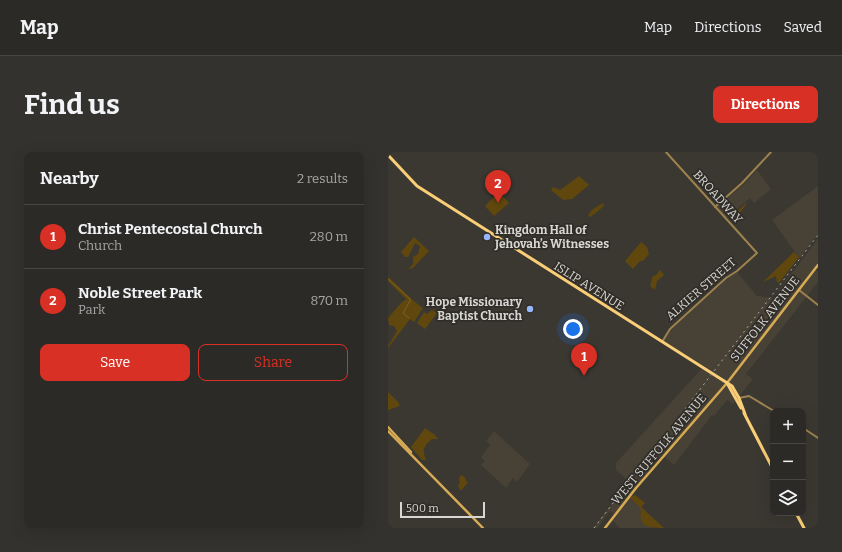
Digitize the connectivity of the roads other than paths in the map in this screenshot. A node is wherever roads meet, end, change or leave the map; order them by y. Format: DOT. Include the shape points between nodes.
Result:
graph roads {
  1 [pos="666,152"];
  2 [pos="771,152"];
  3 [pos="388,155"];
  4 [pos="715,207"];
  5 [pos="757,253"];
  6 [pos="818,265"];
  7 [pos="799,290"];
  8 [pos="818,305"];
  9 [pos="662,342"];
  10 [pos="727,383"];
  11 [pos="734,395"];
  12 [pos="740,398"];
  13 [pos="770,409"];
  14 [pos="745,414"];
  15 [pos="388,427"];
  16 [pos="806,430"];
  17 [pos="388,431"];
  18 [pos="818,438"];
  19 [pos="770,463"];
  20 [pos="429,472"];
  21 [pos="798,516"];
  22 [pos="483,528"];
  23 [pos="605,528"];
  24 [pos="804,528"];
  1 -- 4 [label="street, BROADWAY"];
  2 -- 4 [label="street"];
  3 -- 9 [label="main road, ISLIP AVENUE" via="417,186"];
  4 -- 5 [label="street, BROADWAY"];
  5 -- 9 [label="street, ALKIER STREET" via="670,329"];
  6 -- 7 [label="main road, SUFFOLK AVENUE"];
  7 -- 8 [label="street"];
  7 -- 10 [label="main road, SUFFOLK AVENUE"];
  9 -- 10 [label="main road, ISLIP AVENUE"];
  10 -- 11 [label="main road"];
  10 -- 12 [label="main road"];
  10 -- 23 [label="main road, WEST SUFFOLK AVENUE" via="636,488"];
  11 -- 12 [label="main road"];
  11 -- 14 [label="main road"];
  12 -- 13 [label="street" via="749,396"];
  12 -- 14 [label="main road"];
  14 -- 19 [label="main road"];
  15 -- 20 [label="main road"];
  16 -- 18 [label="street"];
  17 -- 20 [label="main road"];
  20 -- 22 [label="main road"];
  21 -- 24 [label="main road"];
}
